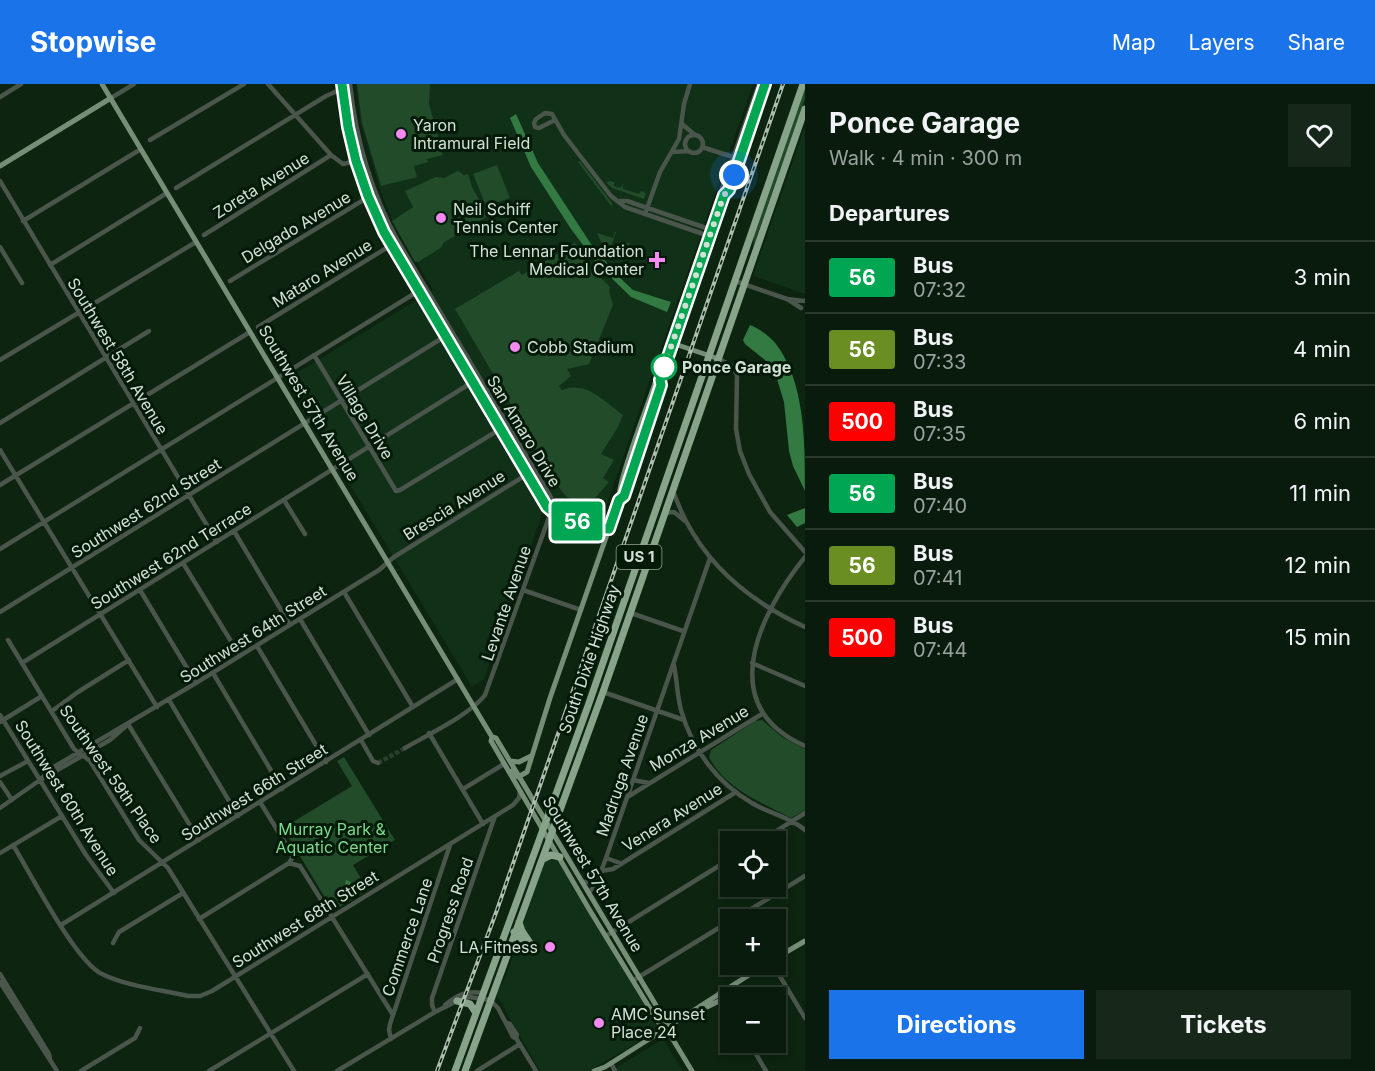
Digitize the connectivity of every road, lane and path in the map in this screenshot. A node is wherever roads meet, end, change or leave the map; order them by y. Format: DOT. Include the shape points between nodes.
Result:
graph roads {
  1 [pos="21,84"];
  2 [pos="102,84"];
  3 [pos="134,84"];
  4 [pos="244,84"];
  5 [pos="268,84"];
  6 [pos="690,84"];
  7 [pos="759,84"];
  8 [pos="765,84"];
  9 [pos="803,84"];
  10 [pos="350,85"];
  11 [pos="342,86"];
  12 [pos="0,97"];
  13 [pos="111,98"];
  14 [pos="805,109"];
  15 [pos="295,116"];
  16 [pos="555,120"];
  17 [pos="682,124"];
  18 [pos="695,135"];
  19 [pos="150,141"];
  20 [pos="702,147"];
  21 [pos="141,149"];
  22 [pos="689,151"];
  23 [pos="672,152"];
  24 [pos="331,155"];
  25 [pos="733,157"];
  26 [pos="363,159"];
  27 [pos="740,160"];
  28 [pos="356,161"];
  29 [pos="0,166"];
  30 [pos="0,181"];
  31 [pos="176,188"];
  32 [pos="167,193"];
  33 [pos="375,193"];
  34 [pos="724,195"];
  35 [pos="368,196"];
  36 [pos="646,211"];
  37 [pos="23,221"];
  38 [pos="712,230"];
  39 [pos="204,235"];
  40 [pos="710,236"];
  41 [pos="398,241"];
  42 [pos="196,242"];
  43 [pos="391,245"];
  44 [pos="0,248"];
  45 [pos="50,265"];
  46 [pos="230,281"];
  47 [pos="735,281"];
  48 [pos="22,283"];
  49 [pos="745,284"];
  50 [pos="425,287"];
  51 [pos="418,291"];
  52 [pos="787,299"];
  53 [pos="804,301"];
  54 [pos="803,310"];
  55 [pos="78,312"];
  56 [pos="258,327"];
  57 [pos="149,331"];
  58 [pos="250,332"];
  59 [pos="452,333"];
  60 [pos="446,337"];
  61 [pos="672,343"];
  62 [pos="314,355"];
  63 [pos="709,356"];
  64 [pos="105,358"];
  65 [pos="719,359"];
  66 [pos="0,360"];
  67 [pos="278,377"];
  68 [pos="479,378"];
  69 [pos="473,382"];
  70 [pos="342,401"];
  71 [pos="133,404"];
  72 [pos="0,423"];
  73 [pos="305,424"];
  74 [pos="507,424"];
  75 [pos="500,429"];
  76 [pos="369,446"];
  77 [pos="0,450"];
  78 [pos="161,450"];
  79 [pos="333,470"];
  80 [pos="534,470"];
  81 [pos="528,474"];
  82 [pos="16,476"];
  83 [pos="0,485"];
  84 [pos="663,489"];
  85 [pos="673,491"];
  86 [pos="189,496"];
  87 [pos="284,500"];
  88 [pos="555,504"];
  89 [pos="668,504"];
  90 [pos="551,511"];
  91 [pos="665,513"];
  92 [pos="682,514"];
  93 [pos="653,519"];
  94 [pos="685,520"];
  95 [pos="44,522"];
  96 [pos="609,529"];
  97 [pos="234,531"];
  98 [pos="305,534"];
  99 [pos="217,542"];
  100 [pos="0,549"];
  101 [pos="805,552"];
  102 [pos="805,557"];
  103 [pos="710,558"];
  104 [pos="388,562"];
  105 [pos="183,563"];
  106 [pos="72,568"];
  107 [pos="140,590"];
  108 [pos="523,590"];
  109 [pos="344,592"];
  110 [pos="626,595"];
  111 [pos="771,609"];
  112 [pos="581,610"];
  113 [pos="0,612"];
  114 [pos="631,613"];
  115 [pos="101,614"];
  116 [pos="300,619"];
  117 [pos="290,625"];
  118 [pos="616,625"];
  119 [pos="805,627"];
  120 [pos="683,631"];
  121 [pos="8,640"];
  122 [pos="256,646"];
  123 [pos="240,656"];
  124 [pos="129,660"];
  125 [pos="674,662"];
  126 [pos="22,663"];
  127 [pos="752,663"];
  128 [pos="213,673"];
  129 [pos="599,673"];
  130 [pos="458,679"];
  131 [pos="196,683"];
  132 [pos="805,686"];
  133 [pos="603,692"];
  134 [pos="42,696"];
  135 [pos="169,700"];
  136 [pos="474,706"];
  137 [pos="588,706"];
  138 [pos="157,707"];
  139 [pos="413,707"];
  140 [pos="52,711"];
  141 [pos="657,711"];
  142 [pos="762,714"];
  143 [pos="1,719"];
  144 [pos="684,720"];
  145 [pos="128,724"];
  146 [pos="429,733"];
  147 [pos="369,735"];
  148 [pos="492,736"];
  149 [pos="361,740"];
  150 [pos="805,746"];
  151 [pos="405,748"];
  152 [pos="699,752"];
  153 [pos="81,754"];
  154 [pos="532,755"];
  155 [pos="500,756"];
  156 [pos="28,761"];
  157 [pos="326,762"];
  158 [pos="507,762"];
  159 [pos="378,763"];
  160 [pos="0,776"];
  161 [pos="520,777"];
  162 [pos="40,780"];
  163 [pos="633,780"];
  164 [pos="0,782"];
  165 [pos="649,783"];
  166 [pos="282,789"];
  167 [pos="463,789"];
  168 [pos="520,791"];
  169 [pos="736,792"];
  170 [pos="628,796"];
  171 [pos="12,800"];
  172 [pos="260,802"];
  173 [pos="515,804"];
  174 [pos="530,806"];
  175 [pos="0,808"];
  176 [pos="805,813"];
  177 [pos="62,816"];
  178 [pos="238,816"];
  179 [pos="495,816"];
  180 [pos="780,816"];
  181 [pos="791,821"];
  182 [pos="483,824"];
  183 [pos="545,825"];
  184 [pos="779,830"];
  185 [pos="805,830"];
  186 [pos="551,835"];
  187 [pos="199,840"];
  188 [pos="451,844"];
  189 [pos="13,845"];
  190 [pos="0,853"];
  191 [pos="560,857"];
  192 [pos="606,858"];
  193 [pos="543,859"];
  194 [pos="162,863"];
  195 [pos="289,863"];
  196 [pos="620,863"];
  197 [pos="720,865"];
  198 [pos="600,874"];
  199 [pos="805,876"];
  200 [pos="574,882"];
  201 [pos="582,882"];
  202 [pos="589,892"];
  203 [pos="114,893"];
  204 [pos="183,893"];
  205 [pos="586,904"];
  206 [pos="750,909"];
  207 [pos="512,915"];
  208 [pos="332,917"];
  209 [pos="199,919"];
  210 [pos="519,922"];
  211 [pos="61,925"];
  212 [pos="720,927"];
  213 [pos="612,932"];
  214 [pos="515,934"];
  215 [pos="606,936"];
  216 [pos="805,940"];
  217 [pos="113,943"];
  218 [pos="530,943"];
  219 [pos="508,952"];
  220 [pos="786,952"];
  221 [pos="0,974"];
  222 [pos="368,974"];
  223 [pos="749,975"];
  224 [pos="780,975"];
  225 [pos="235,976"];
  226 [pos="637,979"];
  227 [pos="0,982"];
  228 [pos="730,987"];
  229 [pos="720,993"];
  230 [pos="482,996"];
  231 [pos="491,1000"];
  232 [pos="457,1001"];
  233 [pos="720,1002"];
  234 [pos="695,1010"];
  235 [pos="435,1012"];
  236 [pos="476,1012"];
  237 [pos="393,1015"];
  238 [pos="805,1018"];
  239 [pos="140,1028"];
  240 [pos="666,1028"];
  241 [pos="270,1033"];
  242 [pos="391,1039"];
  243 [pos="520,1044"];
  244 [pos="755,1053"];
  245 [pos="50,1059"];
  246 [pos="466,1067"];
  247 [pos="606,1067"];
  248 [pos="479,1070"];
  249 [pos="57,1071"];
  250 [pos="81,1071"];
  251 [pos="209,1071"];
  252 [pos="294,1071"];
  253 [pos="337,1071"];
  254 [pos="455,1071"];
  255 [pos="536,1071"];
  256 [pos="594,1071"];
  257 [pos="615,1071"];
  258 [pos="692,1071"];
  259 [pos="766,1071"];
  1 -- 12 [label="street"];
  2 -- 13 [label="main road, Southwest 57th Avenue"];
  3 -- 13 [label="street"];
  4 -- 19 [label="street"];
  5 -- 15 [label="street"];
  6 -- 17 [label="street"];
  7 -- 25 [label="street"];
  8 -- 27 [label="street"];
  9 -- 47 [label="highway, South Dixie Highway / US 1"];
  10 -- 11 [label="street"];
  10 -- 26 [label="street, San Amaro Drive"];
  11 -- 15 [label="street"];
  11 -- 28 [label="street, San Amaro Drive"];
  13 -- 21 [label="main road, Southwest 57th Avenue"];
  13 -- 29 [label="main road"];
  14 -- 49 [label="highway, South Dixie Highway / US 1"];
  15 -- 24 [label="street"];
  15 -- 31 [label="street"];
  16 -- 16 [label="street" via="548,112 534,123 539,128"];
  16 -- 36 [label="street" via="605,191 625,207"];
  17 -- 18 [label="street"];
  17 -- 23 [label="street"];
  18 -- 20 [label="street" via="701,139"];
  18 -- 22 [label="street" via="686,141"];
  20 -- 22 [label="street" via="698,152"];
  20 -- 25 [label="street"];
  21 -- 32 [label="main road, Southwest 57th Avenue"];
  21 -- 37 [label="street"];
  22 -- 23 [label="street"];
  23 -- 36 [label="street"];
  24 -- 28 [label="street" via="343,164"];
  24 -- 39 [label="street, Zoreta Avenue"];
  25 -- 27 [label="street"];
  25 -- 34 [label="street" via="722,189"];
  26 -- 28 [label="street"];
  26 -- 33 [label="street, San Amaro Drive"];
  27 -- 34 [label="street"];
  28 -- 35 [label="street, San Amaro Drive"];
  30 -- 37 [label="street, Southwest 58th Avenue"];
  32 -- 42 [label="main road, Southwest 57th Avenue"];
  32 -- 45 [label="street"];
  33 -- 35 [label="street, Delgado Avenue"];
  33 -- 41 [label="street, San Amaro Drive"];
  34 -- 38 [label="street"];
  35 -- 43 [label="street, San Amaro Drive"];
  35 -- 46 [label="street, Delgado Avenue"];
  36 -- 38 [label="street"];
  36 -- 40 [label="street"];
  37 -- 45 [label="street, Southwest 58th Avenue"];
  38 -- 40 [label="street"];
  40 -- 61 [label="street"];
  41 -- 43 [label="street, Mataro Avenue"];
  41 -- 50 [label="street, San Amaro Drive"];
  42 -- 55 [label="street"];
  42 -- 58 [label="main road, Southwest 57th Avenue"];
  43 -- 51 [label="street, San Amaro Drive"];
  43 -- 56 [label="street, Mataro Avenue"];
  44 -- 48 [label="street"];
  45 -- 55 [label="street, Southwest 58th Avenue"];
  47 -- 49 [label="street"];
  47 -- 63 [label="highway, South Dixie Highway / US 1"];
  49 -- 52 [label="street"];
  49 -- 65 [label="highway, South Dixie Highway / US 1"];
  50 -- 51 [label="street"];
  50 -- 59 [label="street, San Amaro Drive"];
  51 -- 60 [label="street, San Amaro Drive"];
  51 -- 62 [label="street"];
  52 -- 53 [label="street"];
  52 -- 54 [label="street"];
  53 -- 54 [label="street"];
  55 -- 64 [label="street, Southwest 58th Avenue"];
  55 -- 66 [label="street"];
  57 -- 64 [label="street"];
  58 -- 67 [label="main road, Southwest 57th Avenue"];
  58 -- 71 [label="street"];
  59 -- 60 [label="street, Southwest 62nd Street"];
  59 -- 68 [label="street, San Amaro Drive"];
  60 -- 69 [label="street, San Amaro Drive"];
  60 -- 70 [label="street, Southwest 62nd Street"];
  61 -- 63 [label="main road"];
  61 -- 96 [label="main road" via="624,496"];
  62 -- 67 [label="street"];
  62 -- 70 [label="street, Village Drive"];
  63 -- 65 [label="main road"];
  63 -- 84 [label="highway, South Dixie Highway / US 1"];
  64 -- 71 [label="street, Southwest 58th Avenue"];
  64 -- 72 [label="street"];
  65 -- 85 [label="highway, South Dixie Highway / US 1"];
  65 -- 101 [label="street" via="732,366 737,375 736,429 749,474 770,512"];
  67 -- 73 [label="main road, Southwest 57th Avenue"];
  67 -- 78 [label="street"];
  68 -- 69 [label="street, Southwest 62nd Terrace"];
  68 -- 74 [label="street, San Amaro Drive"];
  69 -- 75 [label="street, San Amaro Drive"];
  69 -- 76 [label="street, Southwest 62nd Terrace"];
  70 -- 73 [label="street, Southwest 62nd Street"];
  70 -- 76 [label="street, Village Drive"];
  71 -- 78 [label="street, Southwest 58th Avenue"];
  71 -- 82 [label="street"];
  73 -- 79 [label="main road, Southwest 57th Avenue"];
  73 -- 86 [label="street, Southwest 62nd Street"];
  74 -- 75 [label="street"];
  74 -- 80 [label="street, San Amaro Drive"];
  75 -- 76 [label="street, Village Drive" via="396,491"];
  75 -- 81 [label="street, San Amaro Drive"];
  76 -- 79 [label="street, Southwest 62nd Terrace"];
  77 -- 82 [label="street"];
  78 -- 86 [label="street, Southwest 58th Avenue"];
  78 -- 95 [label="street"];
  79 -- 87 [label="street, Southwest 62nd Terrace"];
  79 -- 104 [label="main road, Southwest 57th Avenue"];
  80 -- 81 [label="street, Brescia Avenue"];
  80 -- 88 [label="street, San Amaro Drive"];
  81 -- 90 [label="street, San Amaro Drive"];
  81 -- 104 [label="street, Brescia Avenue"];
  82 -- 83 [label="street"];
  82 -- 95 [label="street"];
  84 -- 89 [label="highway"];
  84 -- 93 [label="highway, South Dixie Highway / US 1"];
  85 -- 89 [label="highway, South Dixie Highway / US 1"];
  85 -- 92 [label="street"];
  86 -- 99 [label="street, Southwest 58th Avenue"];
  86 -- 106 [label="street, Southwest 62nd Street"];
  87 -- 97 [label="street, Southwest 62nd Terrace"];
  87 -- 98 [label="street"];
  88 -- 90 [label="street, Levante Avenue"];
  88 -- 96 [label="street, San Amaro Drive"];
  89 -- 91 [label="highway, South Dixie Highway / US 1"];
  89 -- 92 [label="street"];
  89 -- 93 [label="highway"];
  90 -- 96 [label="street, San Amaro Drive"];
  90 -- 108 [label="street, Levante Avenue"];
  91 -- 94 [label="street" via="675,513"];
  91 -- 114 [label="highway, South Dixie Highway / US 1"];
  92 -- 94 [label="street"];
  93 -- 110 [label="highway, South Dixie Highway / US 1"];
  94 -- 103 [label="street"];
  95 -- 100 [label="street"];
  95 -- 106 [label="street"];
  96 -- 112 [label="main road"];
  97 -- 99 [label="street, Southwest 62nd Terrace"];
  97 -- 117 [label="street"];
  99 -- 105 [label="street, Southwest 62nd Terrace"];
  102 -- 111 [label="street" via="782,586"];
  103 -- 111 [label="street" via="743,590"];
  103 -- 120 [label="street, Madruga Avenue"];
  104 -- 109 [label="street, Southwest 64th Street"];
  104 -- 130 [label="main road, Southwest 57th Avenue"];
  105 -- 107 [label="street, Southwest 62nd Terrace"];
  105 -- 123 [label="street"];
  106 -- 113 [label="street, Southwest 62nd Street"];
  106 -- 115 [label="street"];
  107 -- 115 [label="street, Southwest 62nd Terrace"];
  107 -- 131 [label="street"];
  108 -- 112 [label="street"];
  108 -- 136 [label="street, Levante Avenue" via="491,683"];
  109 -- 116 [label="street, Southwest 64th Street"];
  109 -- 139 [label="street"];
  110 -- 114 [label="highway"];
  110 -- 118 [label="highway, South Dixie Highway / US 1"];
  111 -- 119 [label="street"];
  111 -- 127 [label="street"];
  112 -- 154 [label="main road"];
  114 -- 118 [label="highway"];
  114 -- 120 [label="street"];
  114 -- 133 [label="highway, South Dixie Highway / US 1"];
  115 -- 124 [label="street"];
  115 -- 126 [label="street, Southwest 62nd Terrace"];
  116 -- 117 [label="street, Southwest 64th Street"];
  116 -- 147 [label="street"];
  117 -- 122 [label="street, Southwest 64th Street"];
  118 -- 129 [label="highway, South Dixie Highway / US 1"];
  120 -- 125 [label="street, Madruga Avenue"];
  121 -- 126 [label="street, Southwest 59th Place"];
  122 -- 123 [label="street, Southwest 64th Street"];
  122 -- 157 [label="street"];
  123 -- 128 [label="street, Southwest 64th Street"];
  124 -- 138 [label="street"];
  124 -- 140 [label="street"];
  125 -- 141 [label="street, Madruga Avenue"];
  125 -- 144 [label="street, Madruga Avenue"];
  126 -- 134 [label="street, Southwest 59th Place"];
  127 -- 132 [label="street"];
  127 -- 142 [label="street" via="752,685"];
  128 -- 131 [label="street, Southwest 64th Street"];
  128 -- 166 [label="street"];
  129 -- 133 [label="highway"];
  129 -- 137 [label="highway, South Dixie Highway / US 1"];
  130 -- 136 [label="main road, Southwest 57th Avenue"];
  130 -- 139 [label="street, Southwest 66th Street"];
  131 -- 135 [label="street, Southwest 64th Street"];
  133 -- 137 [label="highway"];
  133 -- 141 [label="street"];
  133 -- 186 [label="highway, South Dixie Highway / US 1"];
  134 -- 140 [label="street, Southwest 59th Place"];
  134 -- 143 [label="street"];
  135 -- 138 [label="street, Southwest 64th Street"];
  135 -- 178 [label="street"];
  136 -- 146 [label="street"];
  136 -- 148 [label="main road, Southwest 57th Avenue"];
  137 -- 183 [label="highway, South Dixie Highway / US 1"];
  138 -- 145 [label="street, Southwest 64th Street"];
  139 -- 147 [label="street, Southwest 66th Street"];
  140 -- 153 [label="street, Southwest 59th Place" via="74,749"];
  141 -- 144 [label="street"];
  141 -- 163 [label="street, Madruga Avenue"];
  142 -- 150 [label="street" via="783,735"];
  142 -- 152 [label="street, Monza Avenue"];
  143 -- 156 [label="street, Southwest 60th Avenue"];
  144 -- 152 [label="street, Madruga Avenue"];
  145 -- 153 [label="street, Southwest 64th Street" via="114,737"];
  145 -- 187 [label="street"];
  146 -- 151 [label="street"];
  146 -- 167 [label="street"];
  147 -- 149 [label="street, Southwest 66th Street"];
  148 -- 155 [label="main road, Southwest 57th Avenue"];
  148 -- 158 [label="main road, Southwest 57th Avenue"];
  149 -- 157 [label="street, Southwest 66th Street"];
  149 -- 159 [label="street"];
  152 -- 165 [label="street, Monza Avenue"];
  152 -- 169 [label="street, Madruga Avenue" via="716,775"];
  153 -- 162 [label="street, Southwest 64th Street"];
  153 -- 194 [label="street, Southwest 59th Place" via="90,761 136,837"];
  154 -- 158 [label="main road" via="519,762"];
  154 -- 161 [label="main road" via="527,772"];
  155 -- 158 [label="main road, Southwest 57th Avenue"];
  155 -- 161 [label="main road"];
  156 -- 160 [label="street"];
  156 -- 162 [label="street, Southwest 60th Avenue"];
  157 -- 166 [label="street, Southwest 66th Street"];
  158 -- 161 [label="main road, Southwest 57th Avenue"];
  158 -- 167 [label="street"];
  158 -- 168 [label="main road, Southwest 57th Avenue"];
  161 -- 183 [label="main road, Southwest 57th Avenue"];
  162 -- 171 [label="street, Southwest 64th Street"];
  162 -- 177 [label="street, Southwest 60th Avenue"];
  163 -- 165 [label="street, Monza Avenue"];
  163 -- 170 [label="street, Madruga Avenue"];
  164 -- 171 [label="street"];
  165 -- 170 [label="street, Monza Avenue"];
  166 -- 172 [label="street, Southwest 66th Street"];
  167 -- 182 [label="street"];
  168 -- 173 [label="street"];
  168 -- 174 [label="main road, Southwest 57th Avenue"];
  169 -- 180 [label="street, Madruga Avenue"];
  169 -- 196 [label="street, Venera Avenue"];
  170 -- 192 [label="street, Madruga Avenue"];
  171 -- 175 [label="street, Southwest 64th Street"];
  172 -- 178 [label="street, Southwest 66th Street"];
  172 -- 195 [label="street" via="292,854"];
  173 -- 174 [label="street"];
  173 -- 179 [label="street, Southwest 68th Street"];
  174 -- 183 [label="main road, Southwest 57th Avenue"];
  176 -- 181 [label="street"];
  177 -- 189 [label="street"];
  177 -- 203 [label="street, Southwest 60th Avenue"];
  178 -- 187 [label="street, Southwest 66th Street"];
  179 -- 182 [label="street, Southwest 68th Street"];
  179 -- 235 [label="street, Progress Road" via="432,998"];
  180 -- 181 [label="street, Madruga Avenue"];
  180 -- 184 [label="street"];
  181 -- 184 [label="street"];
  181 -- 185 [label="street, Madruga Avenue"];
  182 -- 188 [label="street, Southwest 68th Street"];
  183 -- 186 [label="main road, Southwest 57th Avenue"];
  183 -- 207 [label="highway, South Dixie Highway / US 1"];
  186 -- 191 [label="main road, Southwest 57th Avenue"];
  186 -- 193 [label="highway, South Dixie Highway / US 1"];
  186 -- 201 [label="main road, Southwest 57th Avenue"];
  187 -- 194 [label="street, Southwest 66th Street"];
  188 -- 208 [label="street, Southwest 68th Street"];
  188 -- 237 [label="street, Commerce Lane"];
  189 -- 190 [label="street"];
  189 -- 211 [label="street"];
  191 -- 193 [label="highway" via="551,855"];
  191 -- 200 [label="main road, Southwest 57th Avenue"];
  192 -- 196 [label="street, Venera Avenue"];
  192 -- 198 [label="street, Madruga Avenue"];
  193 -- 210 [label="highway, South Dixie Highway / US 1"];
  194 -- 203 [label="street, Southwest 66th Street"];
  194 -- 204 [label="street, Southwest 59th Place"];
  195 -- 208 [label="street" via="300,866"];
  195 -- 209 [label="street"];
  196 -- 198 [label="street, Venera Avenue"];
  197 -- 213 [label="street"];
  198 -- 201 [label="street, Venera Avenue"];
  198 -- 202 [label="street, Madruga Avenue"];
  199 -- 206 [label="street"];
  200 -- 202 [label="main road"];
  200 -- 205 [label="main road, Southwest 57th Avenue"];
  201 -- 202 [label="main road, Southwest 57th Avenue"];
  202 -- 205 [label="main road"];
  202 -- 213 [label="main road, Southwest 57th Avenue"];
  203 -- 211 [label="street, Southwest 66th Street"];
  204 -- 209 [label="street, Southwest 59th Place"];
  204 -- 217 [label="street" via="119,932"];
  205 -- 215 [label="main road, Southwest 57th Avenue"];
  207 -- 214 [label="highway"];
  207 -- 230 [label="highway, South Dixie Highway / US 1"];
  208 -- 222 [label="street"];
  208 -- 225 [label="street, Southwest 68th Street"];
  209 -- 225 [label="street, Southwest 59th Place"];
  210 -- 214 [label="highway, South Dixie Highway / US 1"];
  210 -- 218 [label="highway"];
  211 -- 225 [label="street, Southwest 68th Street" via="81,956 102,974 188,996 208,993"];
  212 -- 226 [label="street"];
  213 -- 215 [label="street"];
  213 -- 226 [label="main road, Southwest 57th Avenue"];
  214 -- 218 [label="highway"];
  214 -- 219 [label="highway, South Dixie Highway / US 1"];
  215 -- 226 [label="main road, Southwest 57th Avenue"];
  216 -- 220 [label="main road"];
  218 -- 219 [label="highway"];
  219 -- 231 [label="highway, South Dixie Highway / US 1"];
  221 -- 245 [label="street"];
  222 -- 237 [label="street"];
  222 -- 241 [label="street"];
  223 -- 228 [label="main road"];
  224 -- 238 [label="street"];
  225 -- 241 [label="street, Southwest 59th Place"];
  226 -- 240 [label="main road, Southwest 57th Avenue" via="666,1022"];
  227 -- 245 [label="street"];
  229 -- 234 [label="main road"];
  230 -- 231 [label="street"];
  230 -- 232 [label="street"];
  230 -- 235 [label="street" via="463,993"];
  230 -- 236 [label="highway, South Dixie Highway / US 1"];
  231 -- 243 [label="street"];
  231 -- 246 [label="highway, South Dixie Highway / US 1"];
  232 -- 235 [label="street"];
  232 -- 236 [label="highway" via="470,1004"];
  233 -- 234 [label="main road"];
  234 -- 240 [label="main road"];
  235 -- 242 [label="street"];
  236 -- 254 [label="highway, South Dixie Highway / US 1"];
  237 -- 242 [label="street, Commerce Lane"];
  239 -- 250 [label="street" via="135,1038"];
  240 -- 247 [label="main road"];
  240 -- 258 [label="main road, Southwest 57th Avenue"];
  241 -- 251 [label="street"];
  241 -- 252 [label="street, Southwest 59th Place"];
  242 -- 253 [label="street"];
  243 -- 248 [label="street"];
  243 -- 255 [label="street"];
  244 -- 259 [label="street"];
  245 -- 249 [label="street"];
  246 -- 248 [label="street"];
  247 -- 256 [label="main road"];
  247 -- 257 [label="street"];
}
